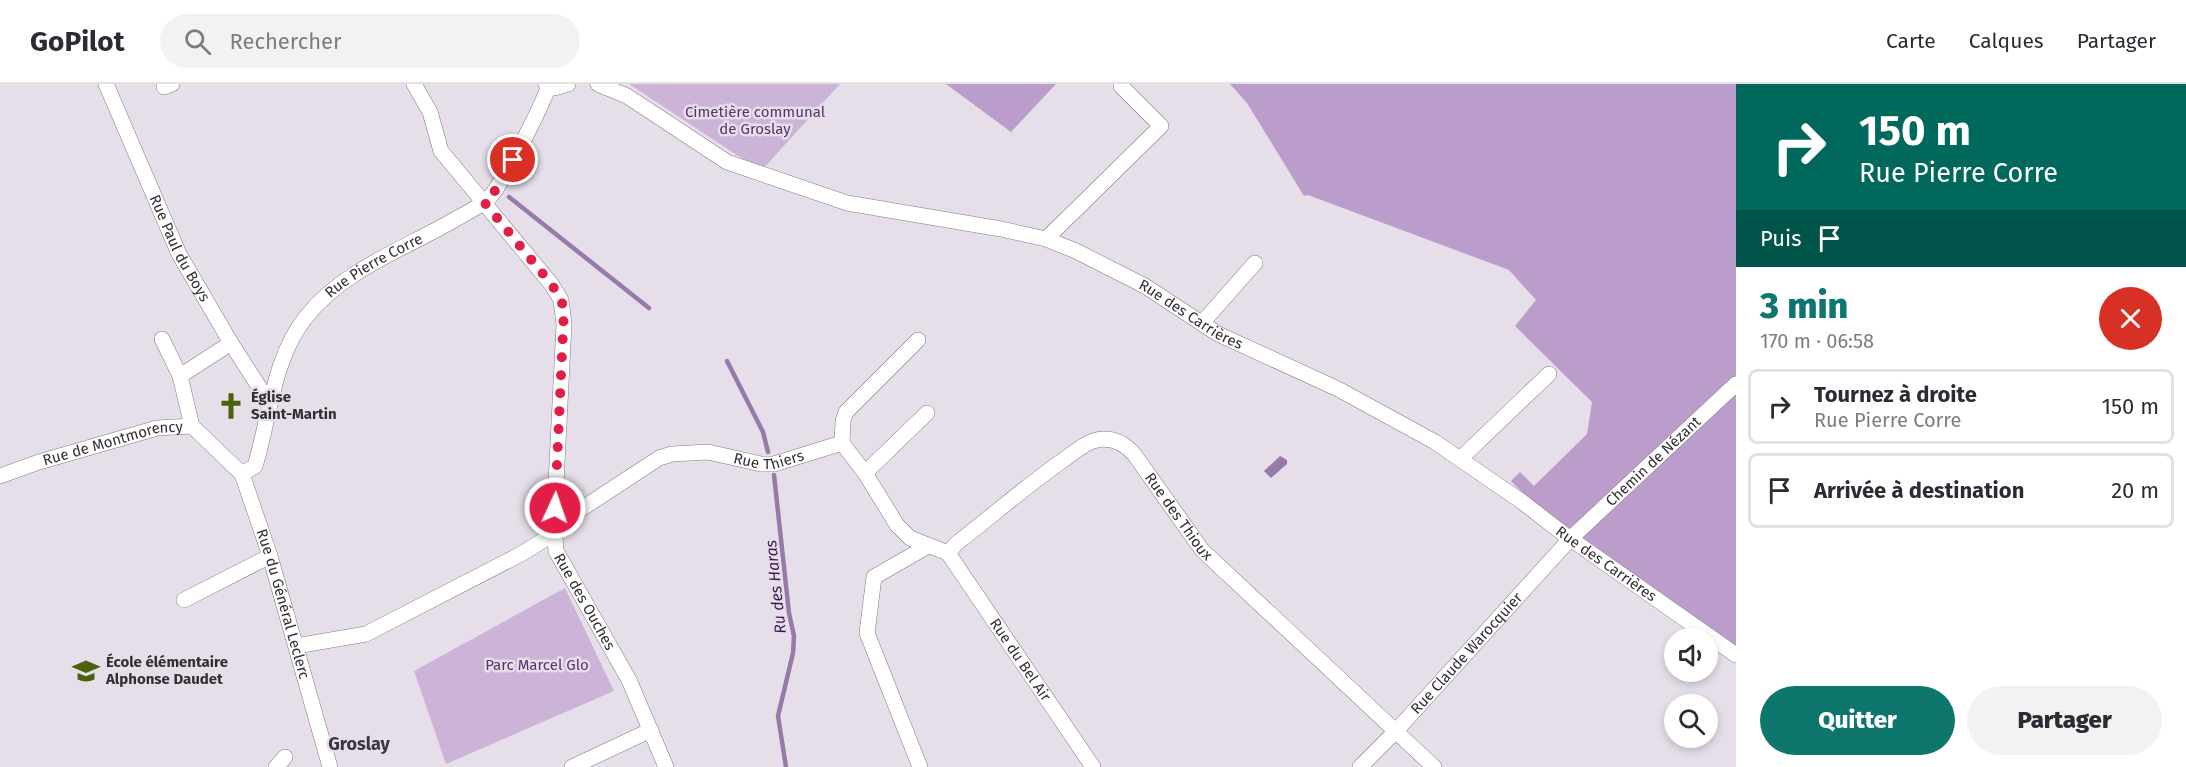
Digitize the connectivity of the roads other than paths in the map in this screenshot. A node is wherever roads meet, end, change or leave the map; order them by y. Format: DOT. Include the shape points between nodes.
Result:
graph roads {
  1 [pos="106,84"];
  2 [pos="414,84"];
  3 [pos="568,84"];
  4 [pos="598,84"];
  5 [pos="548,85"];
  6 [pos="1121,87"];
  7 [pos="484,202"];
  8 [pos="1046,239"];
  9 [pos="1255,263"];
  10 [pos="1202,323"];
  11 [pos="162,339"];
  12 [pos="918,340"];
  13 [pos="231,343"];
  14 [pos="1550,374"];
  15 [pos="180,376"];
  16 [pos="1736,384"];
  17 [pos="270,404"];
  18 [pos="927,412"];
  19 [pos="192,426"];
  20 [pos="842,442"];
  21 [pos="219,451"];
  22 [pos="1460,459"];
  23 [pos="865,473"];
  24 [pos="242,474"];
  25 [pos="0,476"];
  26 [pos="554,528"];
  27 [pos="1570,538"];
  28 [pos="928,546"];
  29 [pos="948,554"];
  30 [pos="270,556"];
  31 [pos="184,600"];
  32 [pos="296,646"];
  33 [pos="1736,655"];
  34 [pos="651,730"];
  35 [pos="1396,731"];
  36 [pos="330,767"];
  37 [pos="573,767"];
  38 [pos="666,767"];
  39 [pos="920,767"];
  40 [pos="1093,767"];
  41 [pos="1360,767"];
  42 [pos="1434,767"];
  1 -- 13 [label="street, Rue Paul du Boys" via="179,254"];
  2 -- 7 [label="street, Rue des Ouches" via="430,112 441,151"];
  3 -- 5 [label="street" via="560,88"];
  4 -- 8 [label="street, Rue des Carrières" via="627,96 727,162 848,203"];
  5 -- 7 [label="street, Rue Pierre Corre" via="539,112 513,160"];
  6 -- 8 [label="street" via="1161,126"];
  7 -- 17 [label="street, Rue Pierre Corre" via="372,263 326,297 305,317 289,347 276,376"];
  7 -- 26 [label="street, Rue des Ouches" via="552,285 564,309"];
  8 -- 10 [label="street, Rue des Carrières" via="1145,286"];
  9 -- 10 [label="street"];
  10 -- 22 [label="street, Rue des Carrières" via="1338,389"];
  11 -- 15 [label="street"];
  12 -- 20 [label="street" via="846,412"];
  13 -- 15 [label="street"];
  13 -- 17 [label="street, Rue Paul du Boys"];
  14 -- 22 [label="street"];
  15 -- 19 [label="street"];
  16 -- 27 [label="street, Chemin de Nézant"];
  17 -- 24 [label="street, Rue Pierre Corre" via="255,466"];
  18 -- 23 [label="street"];
  19 -- 21 [label="street, Rue de Montmorency"];
  19 -- 25 [label="street, Rue de Montmorency" via="157,428"];
  20 -- 23 [label="street"];
  20 -- 26 [label="street, Rue Thiers" via="774,464 708,452 672,454 659,458"];
  21 -- 24 [label="street, Rue du Général Leclerc"];
  22 -- 27 [label="street, Rue des Carrières"];
  23 -- 28 [label="street" via="897,525 910,538"];
  24 -- 30 [label="street, Rue du Général Leclerc"];
  26 -- 32 [label="street, Rue Thiers" via="511,559 366,634"];
  26 -- 34 [label="street, Rue des Ouches" via="556,551 615,654"];
  27 -- 33 [label="street, Rue des Carrières"];
  27 -- 35 [label="street, Rue Claude Warocquier"];
  28 -- 29 [label="street"];
  28 -- 39 [label="street" via="874,577 867,633"];
  29 -- 35 [label="street, Rue des Thioux" via="1077,451 1095,441 1115,440 1134,454 1202,550"];
  29 -- 40 [label="street, Rue du Bel Air"];
  30 -- 31 [label="street"];
  30 -- 32 [label="street, Rue du Général Leclerc"];
  32 -- 36 [label="street, Rue du Général Leclerc"];
  34 -- 37 [label="street"];
  34 -- 38 [label="street, Rue des Ouches"];
  35 -- 41 [label="street, Rue Claude Warocquier"];
  35 -- 42 [label="street, Rue des Thioux"];
}
